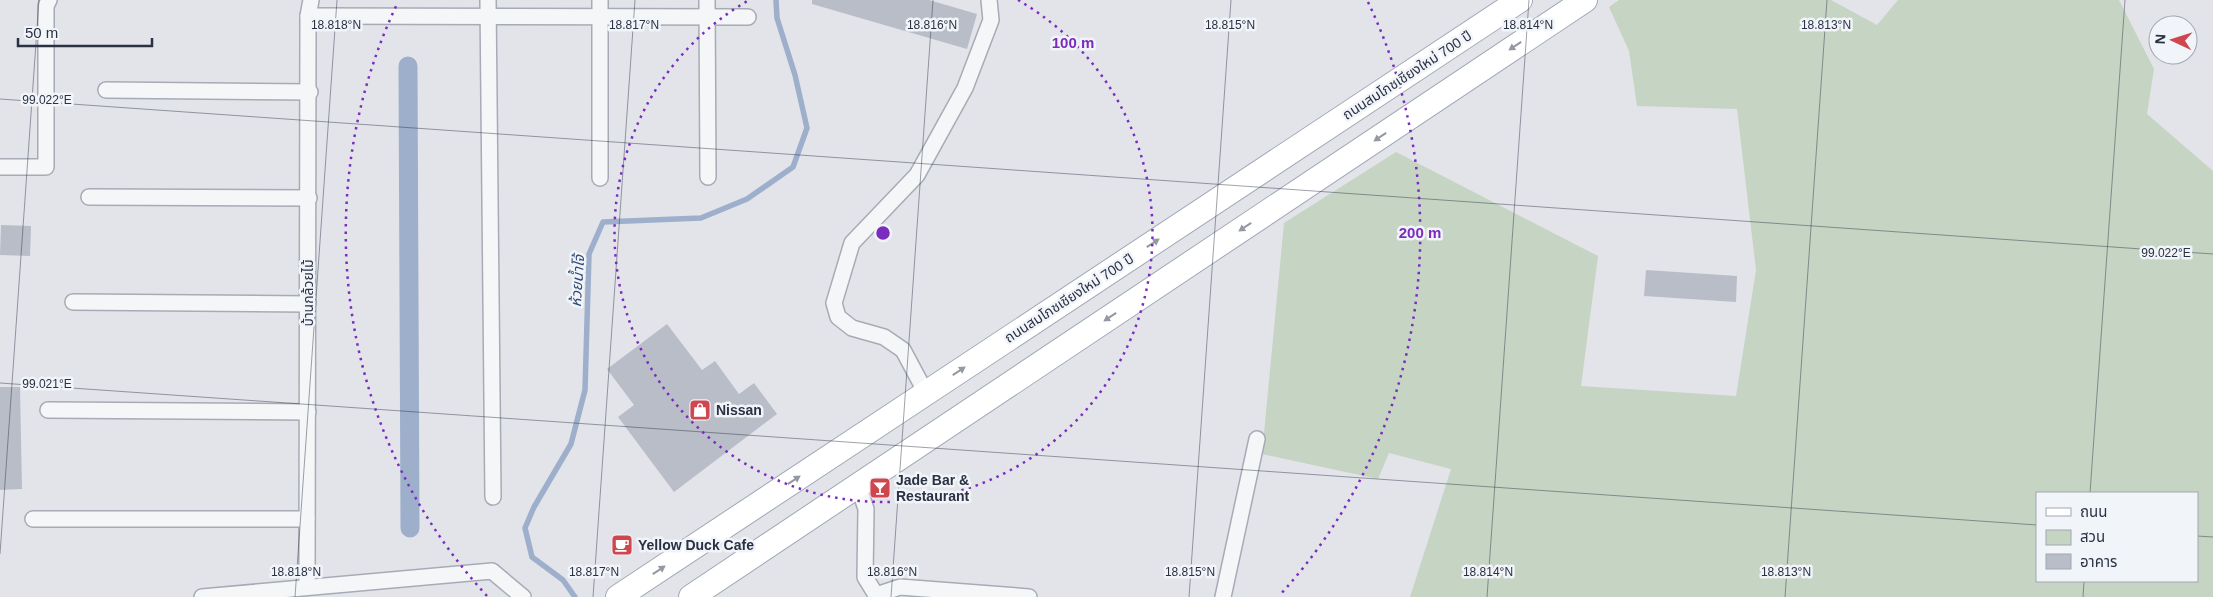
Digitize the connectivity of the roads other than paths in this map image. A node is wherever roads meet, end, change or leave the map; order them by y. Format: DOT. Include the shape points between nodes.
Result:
graph roads {
  1 [pos="49,0"];
  2 [pos="311,0"];
  3 [pos="488,0"];
  4 [pos="600,0"];
  5 [pos="706,0"];
  6 [pos="989,0"];
  7 [pos="1520,0"];
  8 [pos="1585,0"];
  9 [pos="308,16"];
  10 [pos="488,17"];
  11 [pos="600,17"];
  12 [pos="707,17"];
  13 [pos="748,17"];
  14 [pos="106,90"];
  15 [pos="310,92"];
  16 [pos="0,167"];
  17 [pos="708,177"];
  18 [pos="600,178"];
  19 [pos="89,197"];
  20 [pos="309,198"];
  21 [pos="73,302"];
  22 [pos="308,304"];
  23 [pos="926,393"];
  24 [pos="48,410"];
  25 [pos="308,412"];
  26 [pos="1257,439"];
  27 [pos="858,485"];
  28 [pos="493,497"];
  29 [pos="34,519"];
  30 [pos="307,519"];
  31 [pos="307,587"];
  32 [pos="876,596"];
  33 [pos="202,597"];
  34 [pos="523,597"];
  35 [pos="618,597"];
  36 [pos="691,597"];
  37 [pos="1029,597"];
  38 [pos="1223,597"];
  1 -- 16 [label="street" via="46,6 46,167"];
  2 -- 9 [label="street, บ้านกล้วยไม้"];
  3 -- 10 [label="street"];
  4 -- 11 [label="street"];
  5 -- 12 [label="street"];
  6 -- 23 [label="street" via="991,20 965,88 917,174 852,244 834,303 838,317 852,328 884,337 903,350"];
  23 -- 7 [label="main road, ถนนสมโภชเชียงใหม่ 700 ปี, one-way"];
  8 -- 27 [label="main road, one-way"];
  9 -- 10 [label="street"];
  9 -- 15 [label="street, บ้านกล้วยไม้"];
  10 -- 11 [label="street"];
  10 -- 28 [label="street"];
  11 -- 12 [label="street"];
  11 -- 18 [label="street"];
  12 -- 13 [label="street"];
  12 -- 17 [label="street"];
  14 -- 15 [label="street"];
  15 -- 20 [label="street, บ้านกล้วยไม้"];
  19 -- 20 [label="street"];
  20 -- 22 [label="street, บ้านกล้วยไม้"];
  21 -- 22 [label="street"];
  22 -- 25 [label="street, บ้านกล้วยไม้"];
  35 -- 23 [label="main road, ถนนสมโภชเชียงใหม่ 700 ปี, one-way"];
  24 -- 25 [label="street"];
  25 -- 30 [label="street, บ้านกล้วยไม้"];
  26 -- 38 [label="street"];
  27 -- 32 [label="street" via="866,509 865,577"];
  27 -- 36 [label="main road"];
  29 -- 30 [label="street"];
  30 -- 31 [label="street, บ้านกล้วยไม้"];
  31 -- 33 [label="street"];
  31 -- 34 [label="street" via="492,571"];
  32 -- 37 [label="street" via="900,587"];
}
